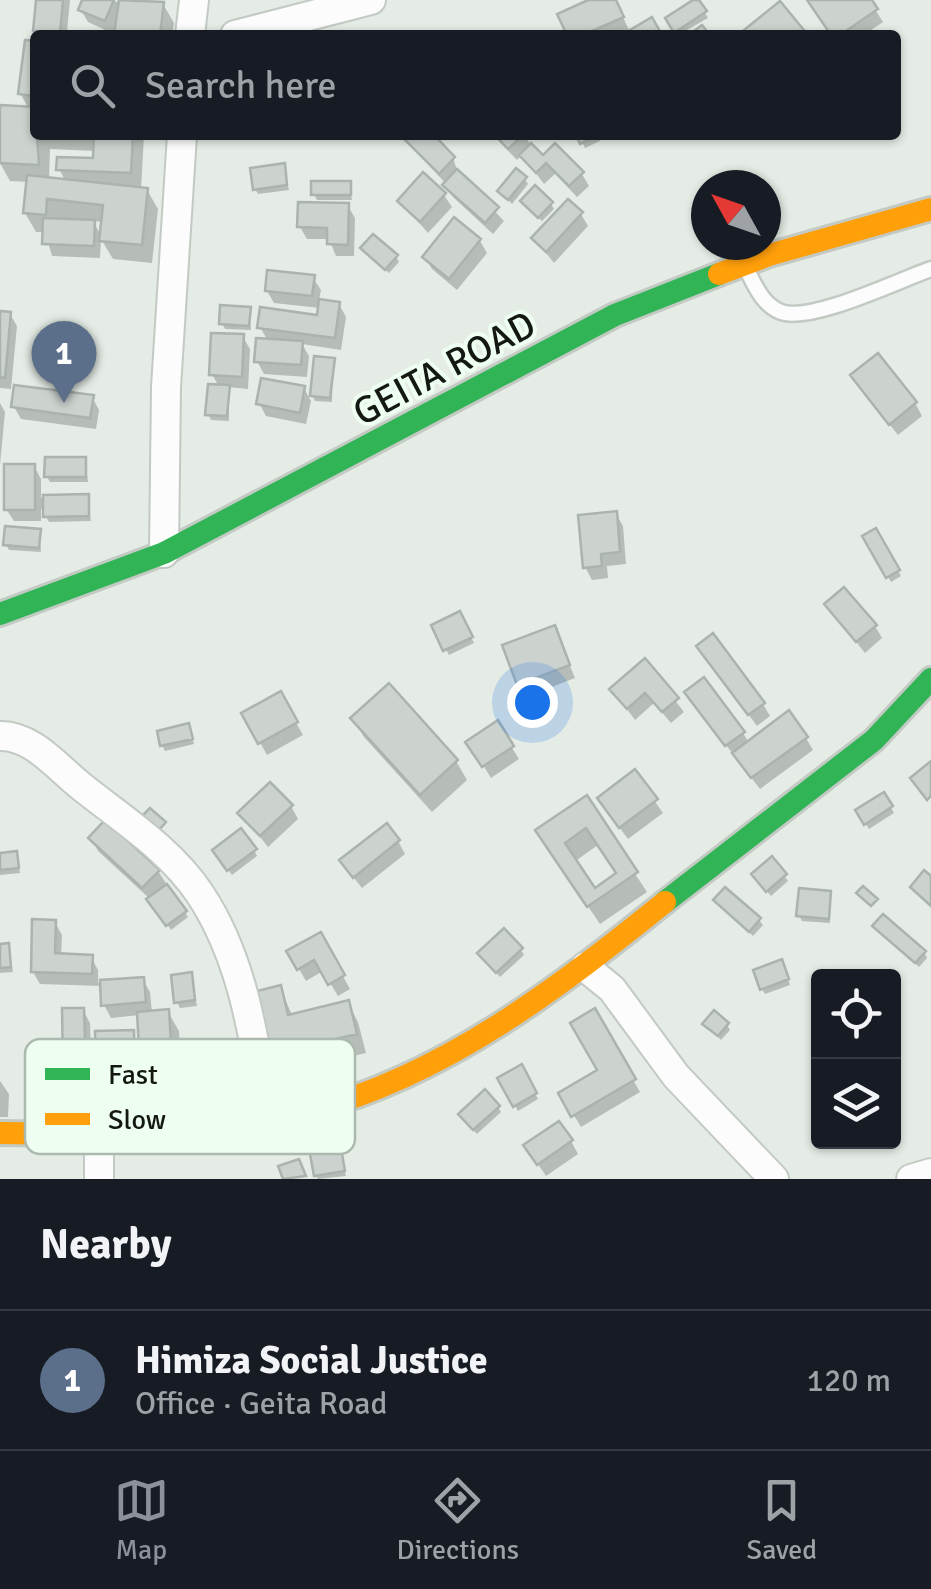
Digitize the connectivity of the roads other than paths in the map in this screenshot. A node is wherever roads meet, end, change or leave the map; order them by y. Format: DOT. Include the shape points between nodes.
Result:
graph roads {
  1 [pos="194,0"];
  2 [pos="371,0"];
  3 [pos="191,30"];
  4 [pos="254,30"];
  5 [pos="182,140"];
  6 [pos="931,209"];
  7 [pos="745,265"];
  8 [pos="931,269"];
  9 [pos="164,553"];
  10 [pos="0,614"];
  11 [pos="931,679"];
  12 [pos="0,736"];
  13 [pos="585,967"];
  14 [pos="251,1039"];
  15 [pos="355,1094"];
  16 [pos="0,1133"];
  17 [pos="25,1134"];
  18 [pos="931,1173"];
  19 [pos="774,1179"];
  20 [pos="911,1179"];
  1 -- 3 [label="street"];
  2 -- 4 [label="street"];
  5 -- 9 [label="street" via="166,387"];
  6 -- 7 [label="main road, GEITA ROAD"];
  7 -- 8 [label="lane" via="767,303 790,314 821,310"];
  7 -- 9 [label="main road, GEITA ROAD" via="615,315"];
  9 -- 10 [label="main road, GEITA ROAD"];
  11 -- 13 [label="main road" via="876,739"];
  12 -- 14 [label="street" via="21,739 41,753 149,840 199,892 235,963"];
  13 -- 15 [label="main road" via="411,1072"];
  13 -- 19 [label="street"];
  16 -- 17 [label="main road"];
  18 -- 20 [label="street"];
}
